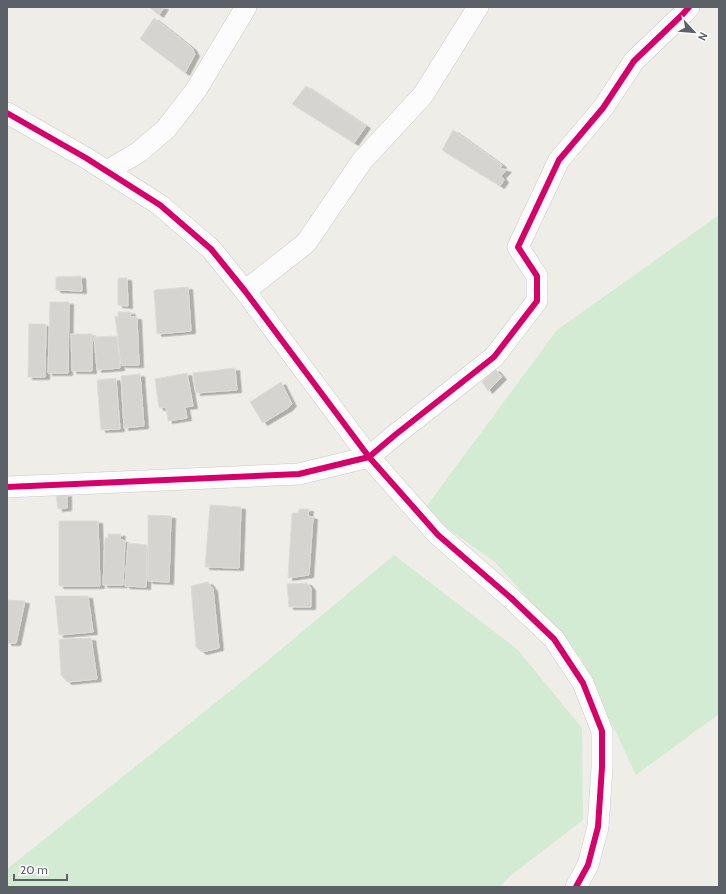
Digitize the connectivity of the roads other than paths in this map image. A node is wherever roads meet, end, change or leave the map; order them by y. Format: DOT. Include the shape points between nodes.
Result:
graph roads {
  1 [pos="246,7"];
  2 [pos="478,7"];
  3 [pos="689,7"];
  4 [pos="7,113"];
  5 [pos="107,171"];
  6 [pos="245,291"];
  7 [pos="369,457"];
  8 [pos="7,486"];
  9 [pos="576,887"];
  1 -- 5 [label="street" via="196,90 166,129 139,152"];
  2 -- 6 [label="street" via="423,95 362,161 306,243"];
  3 -- 7 [label="street" via="634,61 603,108 559,160 518,247 537,276 537,301 494,357"];
  4 -- 5 [label="street"];
  5 -- 6 [label="street" via="160,205 211,249"];
  6 -- 7 [label="street"];
  7 -- 8 [label="street" via="299,474"];
  7 -- 9 [label="street" via="438,535 554,639 583,683 602,731 602,767 598,828 588,865"];
}
